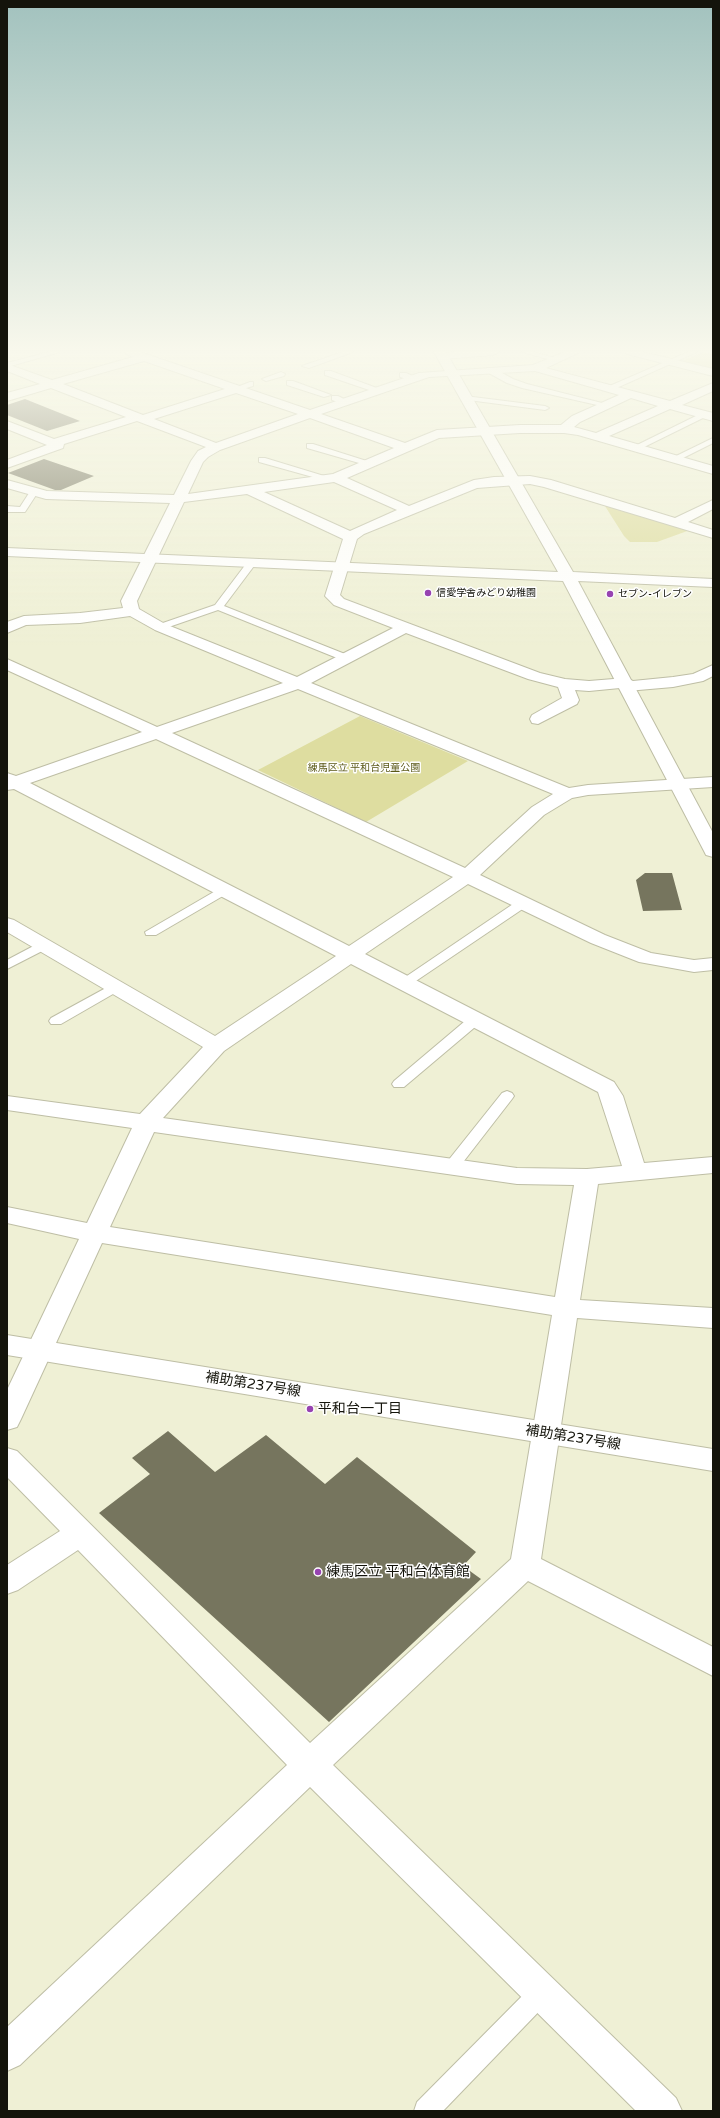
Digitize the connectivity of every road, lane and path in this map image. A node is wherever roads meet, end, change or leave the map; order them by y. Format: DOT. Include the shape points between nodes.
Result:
graph roads {
  1 [pos="42,451"];
  2 [pos="209,451"];
  3 [pos="327,451"];
  4 [pos="396,451"];
  5 [pos="497,451"];
  6 [pos="645,451"];
  7 [pos="691,451"];
  8 [pos="674,459"];
  9 [pos="262,460"];
  10 [pos="370,463"];
  11 [pos="7,464"];
  12 [pos="712,469"];
  13 [pos="333,478"];
  14 [pos="514,481"];
  15 [pos="7,484"];
  16 [pos="250,490"];
  17 [pos="34,492"];
  18 [pos="179,499"];
  19 [pos="713,504"];
  20 [pos="7,509"];
  21 [pos="410,511"];
  22 [pos="676,523"];
  23 [pos="713,534"];
  24 [pos="351,537"];
  25 [pos="7,552"];
  26 [pos="150,558"];
  27 [pos="252,562"];
  28 [pos="343,567"];
  29 [pos="568,577"];
  30 [pos="713,583"];
  31 [pos="218,607"];
  32 [pos="132,611"];
  33 [pos="160,627"];
  34 [pos="406,627"];
  35 [pos="7,628"];
  36 [pos="346,658"];
  37 [pos="7,664"];
  38 [pos="713,670"];
  39 [pos="297,684"];
  40 [pos="564,684"];
  41 [pos="626,685"];
  42 [pos="538,719"];
  43 [pos="156,734"];
  44 [pos="10,782"];
  45 [pos="713,782"];
  46 [pos="679,785"];
  47 [pos="566,794"];
  48 [pos="713,851"];
  49 [pos="467,876"];
  50 [pos="224,890"];
  51 [pos="523,903"];
  52 [pos="7,924"];
  53 [pos="151,932"];
  54 [pos="43,945"];
  55 [pos="349,955"];
  56 [pos="713,964"];
  57 [pos="7,965"];
  58 [pos="405,982"];
  59 [pos="115,987"];
  60 [pos="476,1019"];
  61 [pos="56,1021"];
  62 [pos="216,1046"];
  63 [pos="400,1084"];
  64 [pos="507,1096"];
  65 [pos="7,1103"];
  66 [pos="147,1121"];
  67 [pos="713,1165"];
  68 [pos="452,1166"];
  69 [pos="635,1171"];
  70 [pos="587,1177"];
  71 [pos="7,1215"];
  72 [pos="93,1233"];
  73 [pos="565,1308"];
  74 [pos="713,1318"];
  75 [pos="7,1345"];
  76 [pos="39,1350"];
  77 [pos="7,1419"];
  78 [pos="546,1434"];
  79 [pos="7,1460"];
  80 [pos="713,1460"];
  81 [pos="80,1533"];
  82 [pos="525,1565"];
  83 [pos="7,1581"];
  84 [pos="713,1662"];
  85 [pos="310,1765"];
  86 [pos="542,1992"];
  87 [pos="7,2052"];
  88 [pos="426,2111"];
  89 [pos="663,2111"];
  1 -- 11 [label="street"];
  2 -- 18 [label="street" via="197,461"];
  3 -- 10 [label="lane"];
  4 -- 10 [label="street"];
  5 -- 14 [label="street"];
  6 -- 8 [label="street"];
  7 -- 8 [label="lane"];
  8 -- 12 [label="street"];
  9 -- 13 [label="lane"];
  10 -- 13 [label="street"];
  13 -- 16 [label="street"];
  13 -- 21 [label="street"];
  14 -- 21 [label="street" via="474,484"];
  14 -- 22 [label="street" via="546,482"];
  14 -- 29 [label="street"];
  15 -- 17 [label="street"];
  16 -- 18 [label="street"];
  16 -- 24 [label="street"];
  17 -- 18 [label="street" via="62,496"];
  17 -- 20 [label="lane" via="22,510"];
  18 -- 26 [label="street"];
  19 -- 22 [label="street"];
  21 -- 24 [label="street" via="359,531"];
  22 -- 23 [label="street"];
  24 -- 28 [label="street"];
  25 -- 26 [label="street"];
  26 -- 27 [label="street"];
  26 -- 32 [label="street" via="129,601"];
  27 -- 28 [label="street"];
  27 -- 31 [label="lane"];
  28 -- 29 [label="street"];
  28 -- 34 [label="street" via="332,596 339,602"];
  29 -- 30 [label="street"];
  29 -- 41 [label="street"];
  31 -- 33 [label="lane"];
  31 -- 36 [label="lane"];
  32 -- 33 [label="street"];
  32 -- 35 [label="street" via="80,618 24,621"];
  33 -- 39 [label="street"];
  34 -- 36 [label="street"];
  34 -- 40 [label="street" via="534,676"];
  36 -- 39 [label="street"];
  37 -- 43 [label="street"];
  38 -- 41 [label="street" via="697,678"];
  39 -- 43 [label="street"];
  39 -- 47 [label="street"];
  40 -- 41 [label="street"];
  40 -- 42 [label="street" via="570,700"];
  41 -- 46 [label="street"];
  43 -- 44 [label="street"];
  43 -- 49 [label="street"];
  44 -- 50 [label="street"];
  45 -- 46 [label="street"];
  46 -- 47 [label="street" via="588,790"];
  46 -- 48 [label="street"];
  47 -- 49 [label="street" via="538,811"];
  49 -- 51 [label="street"];
  49 -- 55 [label="street"];
  50 -- 53 [label="lane"];
  50 -- 55 [label="street"];
  51 -- 56 [label="street" via="598,939 646,958 694,966"];
  51 -- 58 [label="lane"];
  52 -- 54 [label="street"];
  54 -- 57 [label="lane"];
  54 -- 59 [label="street"];
  55 -- 58 [label="street"];
  55 -- 62 [label="street"];
  58 -- 60 [label="street"];
  59 -- 61 [label="lane"];
  59 -- 62 [label="street"];
  60 -- 63 [label="lane"];
  60 -- 69 [label="street" via="606,1087 612,1096"];
  62 -- 66 [label="street"];
  64 -- 68 [label="lane"];
  65 -- 66 [label="street"];
  66 -- 68 [label="street"];
  66 -- 72 [label="street"];
  67 -- 69 [label="street"];
  68 -- 70 [label="street" via="517,1176"];
  69 -- 70 [label="street"];
  70 -- 73 [label="street"];
  71 -- 72 [label="street"];
  72 -- 73 [label="street"];
  72 -- 76 [label="street"];
  73 -- 74 [label="street"];
  73 -- 78 [label="street"];
  75 -- 76 [label="street, 補助第237号線"];
  76 -- 77 [label="street"];
  76 -- 78 [label="street, 補助第237号線"];
  78 -- 80 [label="street, 補助第237号線"];
  78 -- 82 [label="street"];
  79 -- 81 [label="street"];
  81 -- 83 [label="street"];
  81 -- 85 [label="street"];
  82 -- 84 [label="street"];
  82 -- 85 [label="street"];
  85 -- 86 [label="street"];
  85 -- 87 [label="street"];
  86 -- 88 [label="lane"];
  86 -- 89 [label="street"];
}
